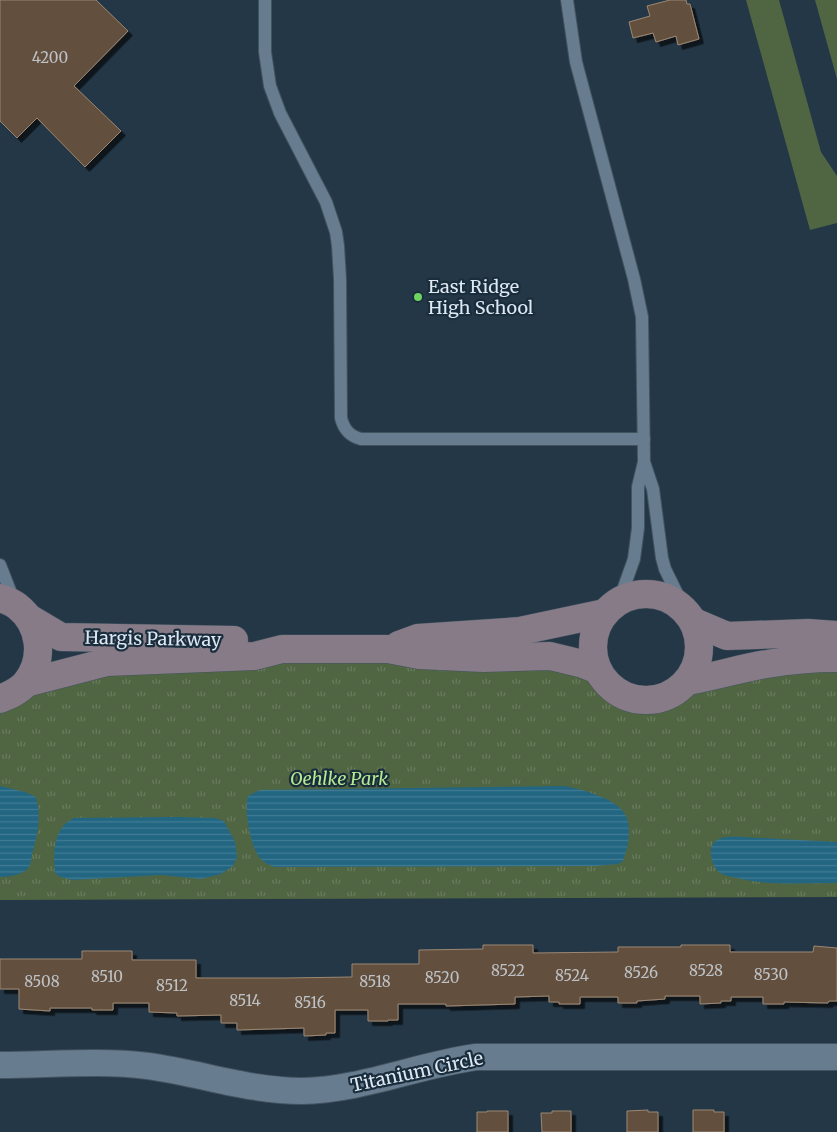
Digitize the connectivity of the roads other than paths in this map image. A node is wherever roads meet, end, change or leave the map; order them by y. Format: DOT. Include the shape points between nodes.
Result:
graph roads {
  1 [pos="265,0"];
  2 [pos="567,0"];
  3 [pos="644,439"];
  4 [pos="644,462"];
  5 [pos="0,565"];
  6 [pos="15,607"];
  7 [pos="612,607"];
  8 [pos="690,617"];
  9 [pos="837,635"];
  10 [pos="282,649"];
  11 [pos="388,649"];
  12 [pos="837,658"];
  13 [pos="598,670"];
  14 [pos="687,681"];
  15 [pos="26,683"];
  16 [pos="0,699"];
  17 [pos="837,1057"];
  18 [pos="0,1065"];
  1 -- 3 [label="lane" via="266,63 274,99 326,202 336,232 340,260 341,418 347,432 362,439"];
  2 -- 3 [label="lane" via="581,83 639,302"];
  3 -- 4 [label="lane"];
  4 -- 7 [label="lane" via="638,487 634,558"];
  4 -- 8 [label="lane" via="653,489 665,569"];
  5 -- 6 [label="lane"];
  6 -- 10 [label="street, Hargis Parkway" via="61,637 254,641"];
  6 -- 15 [label="street" via="36,634 39,651 35,668"];
  7 -- 8 [label="street" via="633,595 652,594 669,599"];
  7 -- 11 [label="street, Hargis Parkway" via="520,631 418,638"];
  7 -- 13 [label="street" via="598,626 594,640"];
  8 -- 9 [label="street" via="727,636"];
  8 -- 14 [label="street" via="699,637 699,652"];
  10 -- 11 [label="street, Hargis Parkway"];
  10 -- 15 [label="street, Hargis Parkway" via="256,656 107,662"];
  11 -- 13 [label="street, Hargis Parkway" via="419,656 550,656"];
  12 -- 14 [label="street" via="766,664"];
  13 -- 14 [label="street" via="608,684 623,694 640,699 665,696"];
  15 -- 16 [label="street"];
  17 -- 18 [label="street, Titanium Circle" via="476,1057 343,1087 300,1091 257,1088 133,1065"];
}
